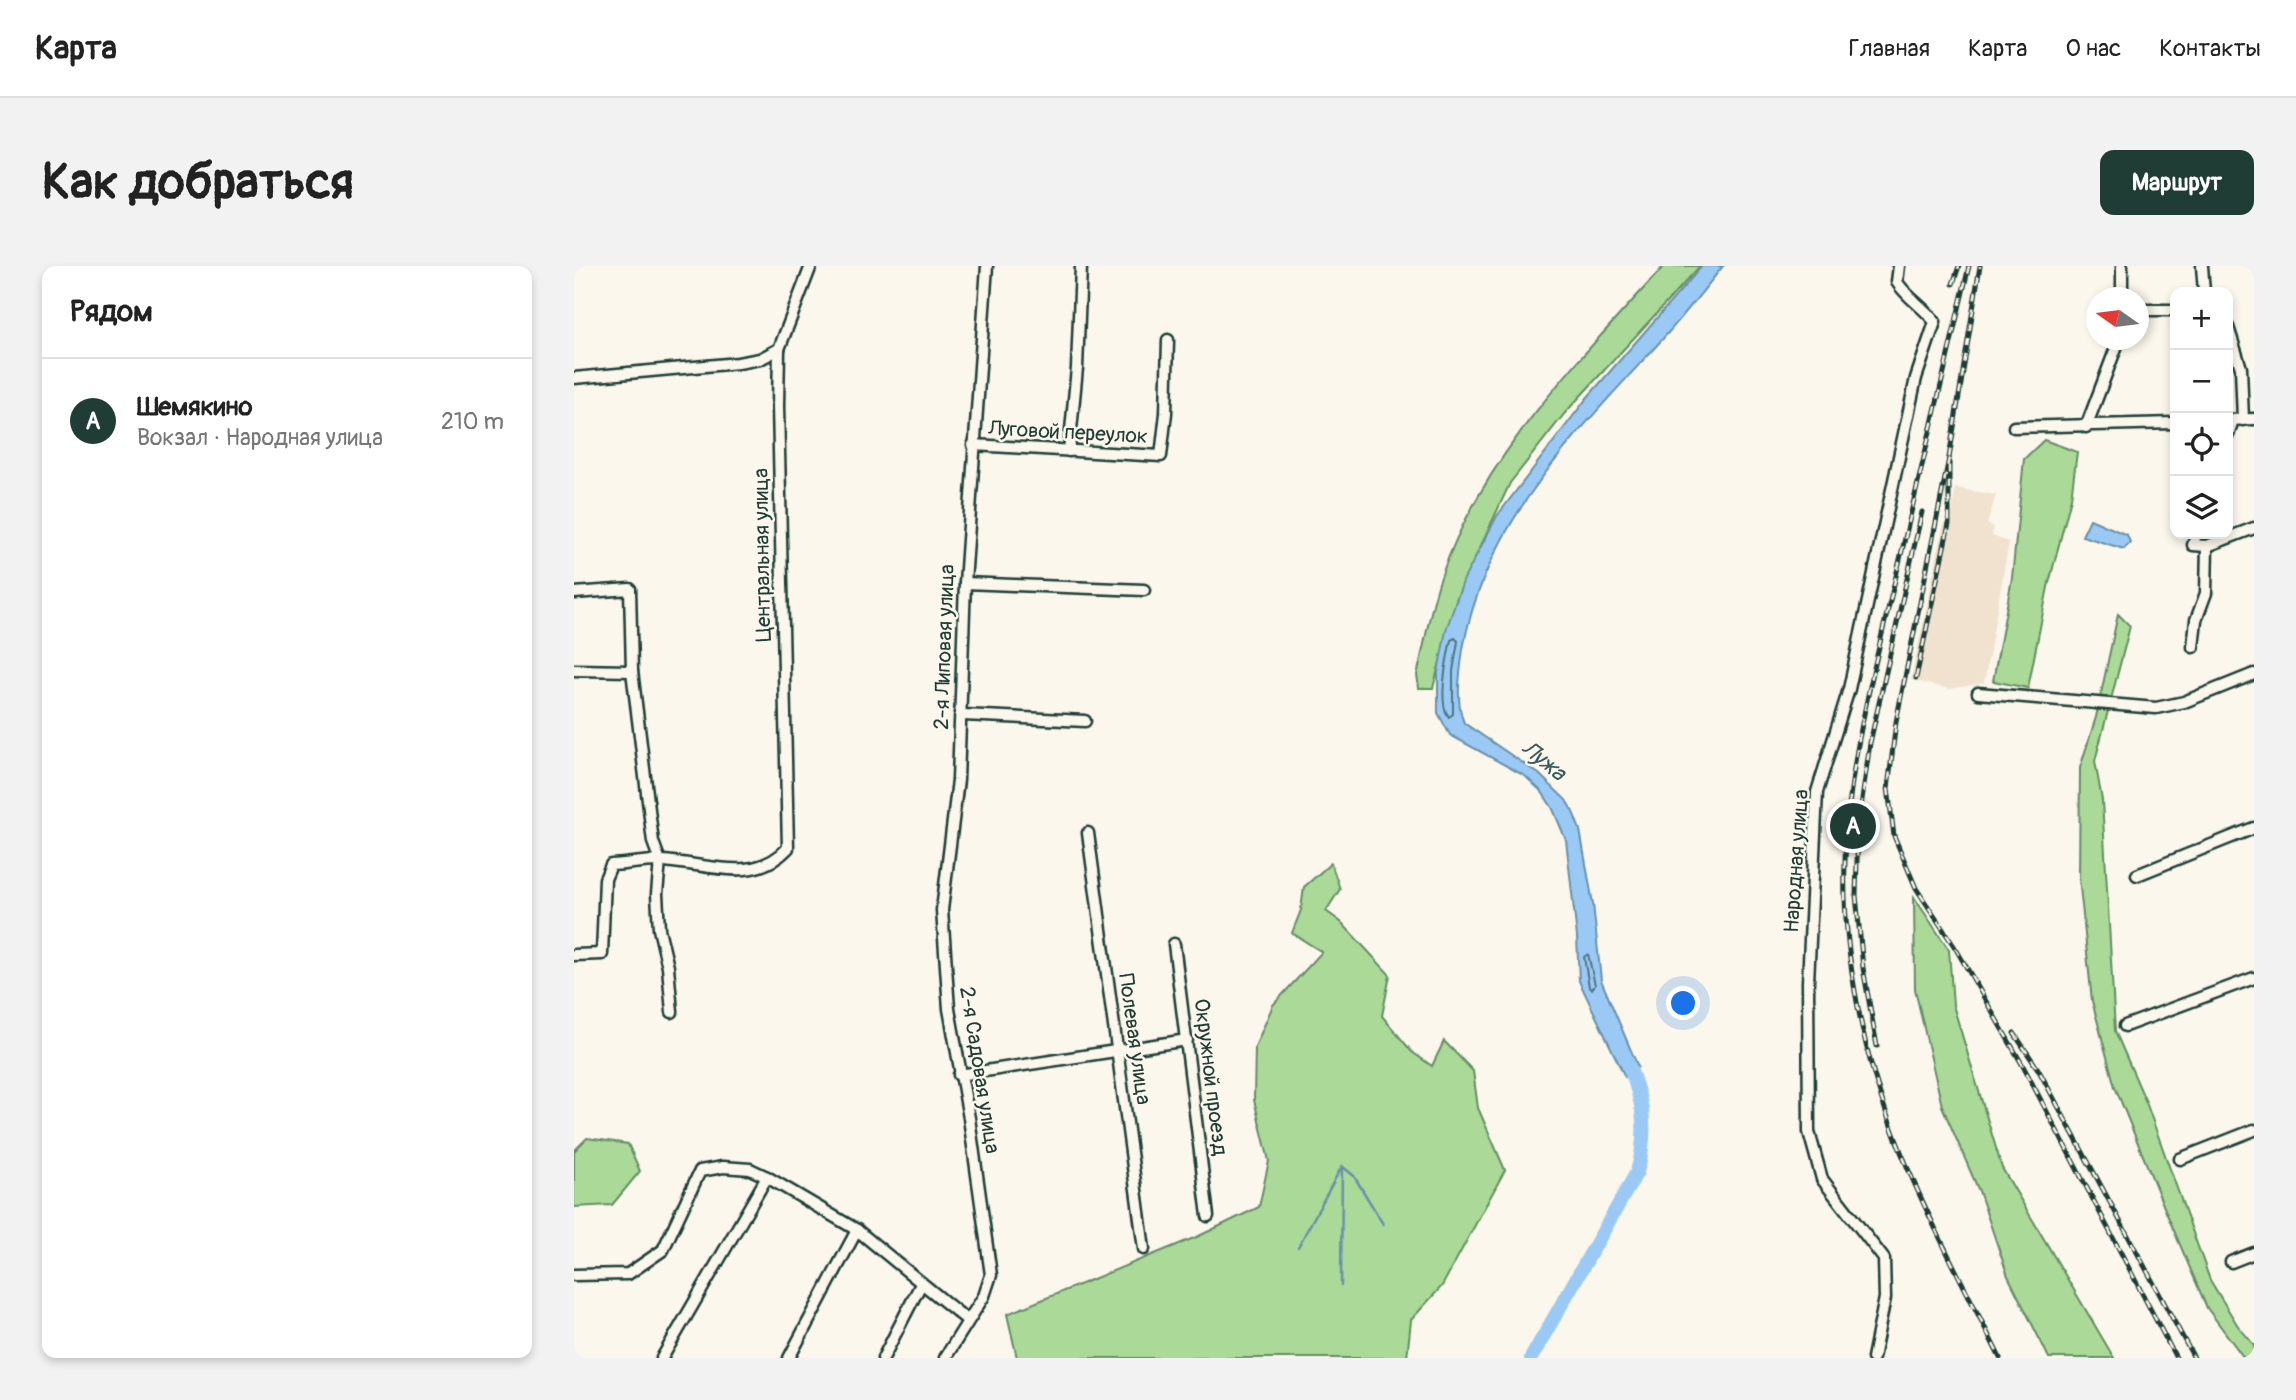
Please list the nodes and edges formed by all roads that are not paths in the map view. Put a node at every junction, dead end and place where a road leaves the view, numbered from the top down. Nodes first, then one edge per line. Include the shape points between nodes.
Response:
1 (811, 266) edge
2 (987, 266) edge
3 (1081, 266) edge
4 (1899, 266) edge
5 (2122, 266) edge
6 (2202, 266) edge
7 (2122, 287) edge
8 (2204, 287) edge
9 (2149, 310) edge
10 (2170, 310) edge
11 (1168, 340) dead end
12 (2233, 343) edge
13 (779, 349) junction
14 (2115, 350) edge
15 (574, 378) edge
16 (2239, 420) edge
17 (2170, 423) edge
18 (2014, 427) dead end
19 (2086, 428) junction
20 (973, 446) junction
21 (1069, 451) junction
22 (2254, 528) edge
23 (2195, 539) edge
24 (2207, 546) junction
25 (965, 583) junction
26 (1144, 590) dead end
27 (574, 593) edge
28 (2193, 647) dead end
29 (574, 670) edge
30 (632, 671) junction
31 (2254, 674) edge
32 (1978, 693) dead end
33 (962, 715) junction
34 (1085, 721) dead end
35 (2254, 828) edge
36 (1088, 833) dead end
37 (949, 849) joint
38 (660, 861) junction
39 (2137, 875) dead end
40 (1174, 944) dead end
41 (574, 955) edge
42 (2254, 978) edge
43 (672, 1012) dead end
44 (2125, 1026) dead end
45 (1187, 1040) junction
46 (1118, 1049) junction
47 (959, 1075) junction
48 (2254, 1130) edge
49 (2180, 1158) dead end
50 (767, 1177) junction
51 (1208, 1216) dead end
52 (857, 1230) junction
53 (1144, 1249) dead end
54 (2254, 1253) edge
55 (2231, 1262) dead end
56 (574, 1275) edge
57 (921, 1284) junction
58 (967, 1320) junction
59 (662, 1358) edge
60 (789, 1358) edge
61 (883, 1358) edge
62 (946, 1358) edge
63 (1873, 1358) edge

1 - 13 street, Центральная улица
2 - 20 street, 2-я Липовая улица
3 - 21 street
4 - 63 street, Народная улица via 1897,282 1909,300 1923,307 1935,322 1916,379 1849,689 1817,806 1808,982 1809,1132 1822,1179 1884,1259 1885,1298
5 - 7 street
6 - 8 street
9 - 10 street
11 - 21 street, Луговой переулок via 1161,456
12 - 16 street via 2241,368
13 - 15 street via 760,359
13 - 38 street, Центральная улица via 788,848 766,865 727,871
14 - 19 street
17 - 19 street
18 - 19 street
20 - 21 street, Луговой переулок
20 - 25 street, 2-я Липовая улица
22 - 24 street
23 - 24 street via 2193,545
24 - 28 street via 2206,593
25 - 26 street
25 - 33 street, 2-я Липовая улица
27 - 30 street via 629,589
29 - 30 street
30 - 38 street via 653,842
31 - 32 street via 2184,702 2156,708
33 - 34 street
33 - 37 street, 2-я Липовая улица
35 - 39 street
36 - 46 street, Полевая улица
37 - 47 street, 2-я Садовая улица via 943,941
38 - 41 street via 611,865 605,879 602,954
38 - 43 street via 659,929
40 - 45 street, Окружной проезд
42 - 44 street
45 - 46 street
45 - 51 street, Окружной проезд
46 - 47 street
46 - 53 street, Полевая улица
47 - 58 street, 2-я Садовая улица via 991,1260 984,1296
48 - 49 street
50 - 52 street
50 - 56 street via 750,1169 700,1171 663,1250 628,1274
50 - 59 street
52 - 57 street
52 - 60 street
54 - 55 street
57 - 58 street
57 - 61 street
58 - 62 street

